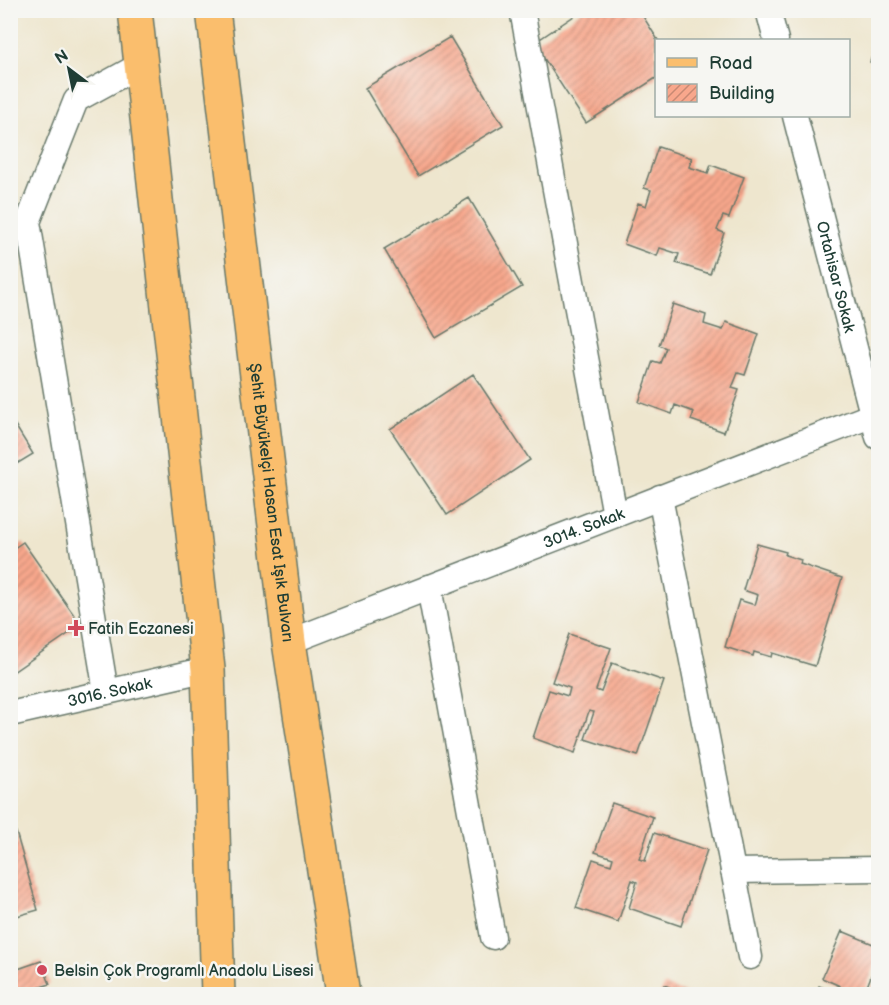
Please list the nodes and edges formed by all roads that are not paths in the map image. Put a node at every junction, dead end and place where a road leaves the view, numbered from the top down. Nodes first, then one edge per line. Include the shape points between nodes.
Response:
1 (135, 10) edge
2 (213, 10) edge
3 (522, 10) edge
4 (768, 10) edge
5 (776, 39) edge
6 (140, 65) junction
7 (795, 117) edge
8 (876, 422) edge
9 (660, 497) junction
10 (615, 515) junction
11 (429, 587) junction
12 (289, 642) junction
13 (208, 669) junction
14 (106, 692) junction
15 (10, 714) edge
16 (879, 869) edge
17 (734, 871) junction
18 (493, 937) dead end
19 (750, 957) dead end
20 (218, 994) edge
21 (343, 994) edge

1 - 6 main road
2 - 12 main road, Şehit Büyükelçi Hasan Esat Işık Bulvarı
3 - 10 street
4 - 5 street
6 - 13 main road
6 - 14 street via 76,100 28,222
7 - 8 street, Ortahisar Sokak
8 - 9 street, 3014. Sokak
9 - 10 street, 3014. Sokak
9 - 17 street
10 - 11 street, 3014. Sokak
11 - 12 street, 3014. Sokak
11 - 18 street
12 - 21 main road, Şehit Büyükelçi Hasan Esat Işık Bulvarı
13 - 14 street, 3016. Sokak
13 - 20 main road
14 - 15 street, 3016. Sokak
16 - 17 street
17 - 19 street

